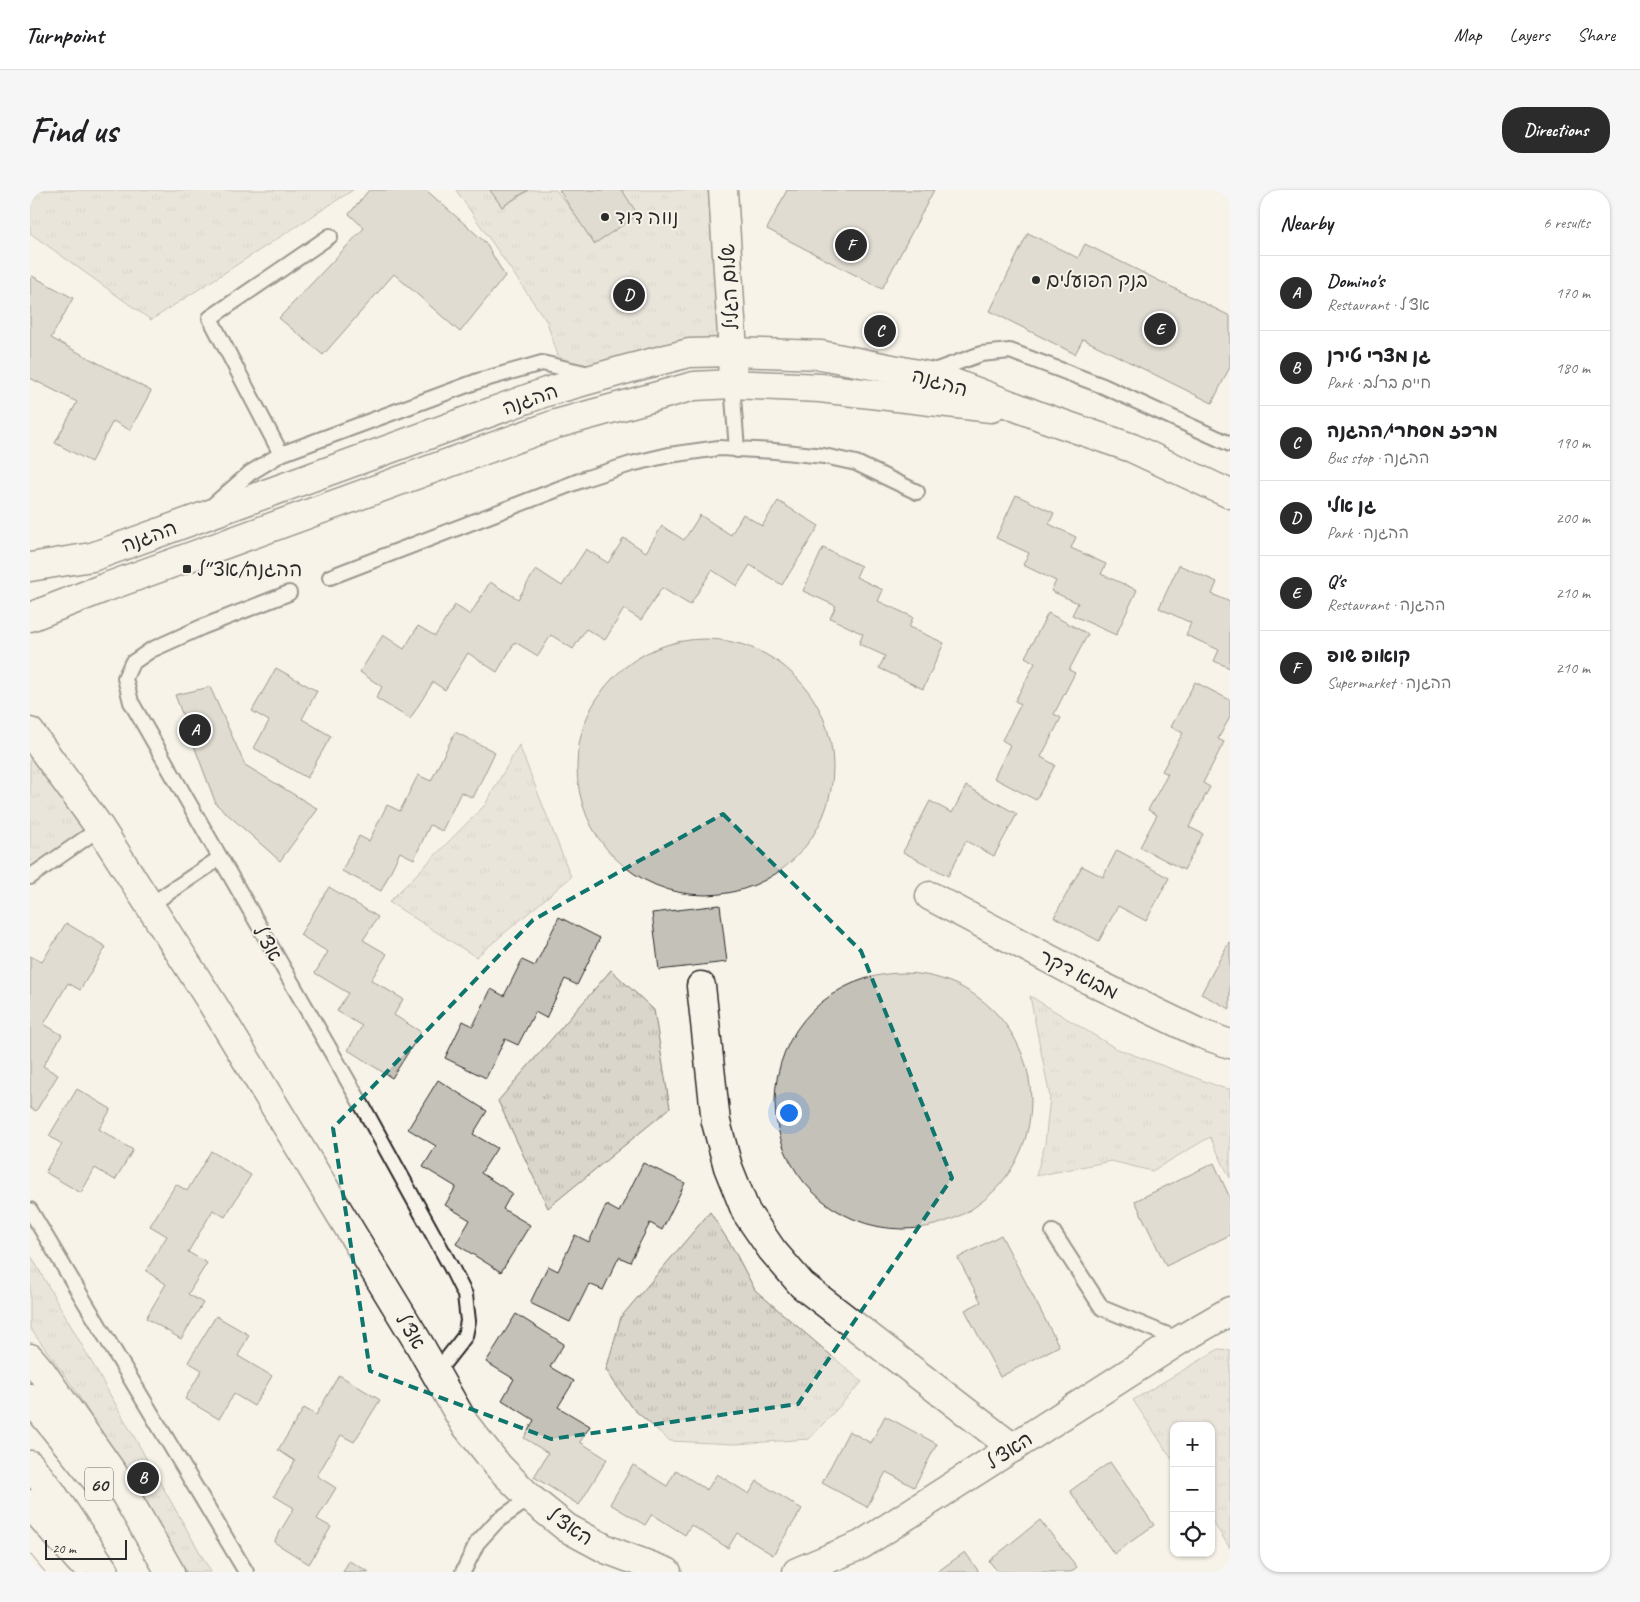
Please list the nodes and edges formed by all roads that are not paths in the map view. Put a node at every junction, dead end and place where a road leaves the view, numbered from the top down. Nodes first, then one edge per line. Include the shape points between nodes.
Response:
1 (723, 191) edge
2 (330, 236) dead end
3 (733, 352) junction
4 (923, 375) junction
5 (602, 377) junction
6 (732, 384) junction
7 (1042, 418) junction
8 (1230, 444) edge
9 (737, 450) junction
10 (281, 454) junction
11 (917, 492) dead end
12 (1230, 494) edge
13 (196, 519) junction
14 (30, 567) edge
15 (330, 577) dead end
16 (289, 593) dead end
17 (30, 617) edge
18 (30, 732) edge
19 (100, 828) junction
20 (220, 858) junction
21 (30, 877) edge
22 (930, 896) dead end
23 (150, 904) junction
24 (701, 986) dead end
25 (1230, 1044) edge
26 (30, 1210) edge
27 (1053, 1232) dead end
28 (1226, 1316) edge
29 (1180, 1340) junction
30 (30, 1358) edge
31 (436, 1374) junction
32 (30, 1398) edge
33 (1012, 1448) junction
34 (30, 1465) edge
35 (530, 1498) junction
36 (30, 1504) edge
37 (88, 1572) edge
38 (105, 1572) edge
39 (164, 1572) edge
40 (170, 1572) edge
41 (246, 1572) edge
42 (463, 1572) edge
43 (667, 1572) edge
44 (797, 1572) edge

1 - 3 main road, שלום הגליל
2 - 10 lane via 210,318
3 - 4 main road, ההגנה via 821,355
3 - 5 main road, ההגנה via 689,353
3 - 6 main road, שלום הגליל
4 - 7 main road, ההגנה via 943,379
4 - 8 lane via 980,354 1010,351 1103,386
5 - 10 lane via 542,364 478,380
5 - 13 main road, ההגנה via 546,392
6 - 7 main road, ההגנה via 820,388 991,408
6 - 9 lane
6 - 17 main road, ההגנה via 694,386 556,424
7 - 12 main road, ההגנה via 1132,448
9 - 11 lane via 824,456 856,463
9 - 15 lane via 719,448 631,464
10 - 13 lane via 250,473
13 - 14 main road, ההגנה via 92,557
16 - 20 lane, אצ"ל via 202,626 151,650 132,663 125,678 131,702
18 - 19 main road, אצ"ל
19 - 21 lane
19 - 23 main road, אצ"ל
20 - 23 lane
20 - 31 lane, אצ"ל via 368,1116 465,1296 468,1321 465,1336
22 - 25 main road, מבוא דקר via 1089,980 1199,1033
23 - 31 main road, אצ"ל via 243,1052
24 - 33 main road via 716,1122 728,1168 746,1212 802,1285
26 - 41 lane
27 - 29 lane via 1102,1308
28 - 29 main road, האצ"ל
29 - 33 main road, האצ"ל
30 - 40 main road via 114,1476
31 - 35 main road, אצ"ל via 464,1423 499,1467
32 - 39 main road, 60
33 - 44 main road, האצ"ל via 861,1545
34 - 38 main road, 60
35 - 42 lane via 497,1521 478,1543
35 - 43 main road, האצ"ל via 567,1528 608,1550
36 - 37 main road

